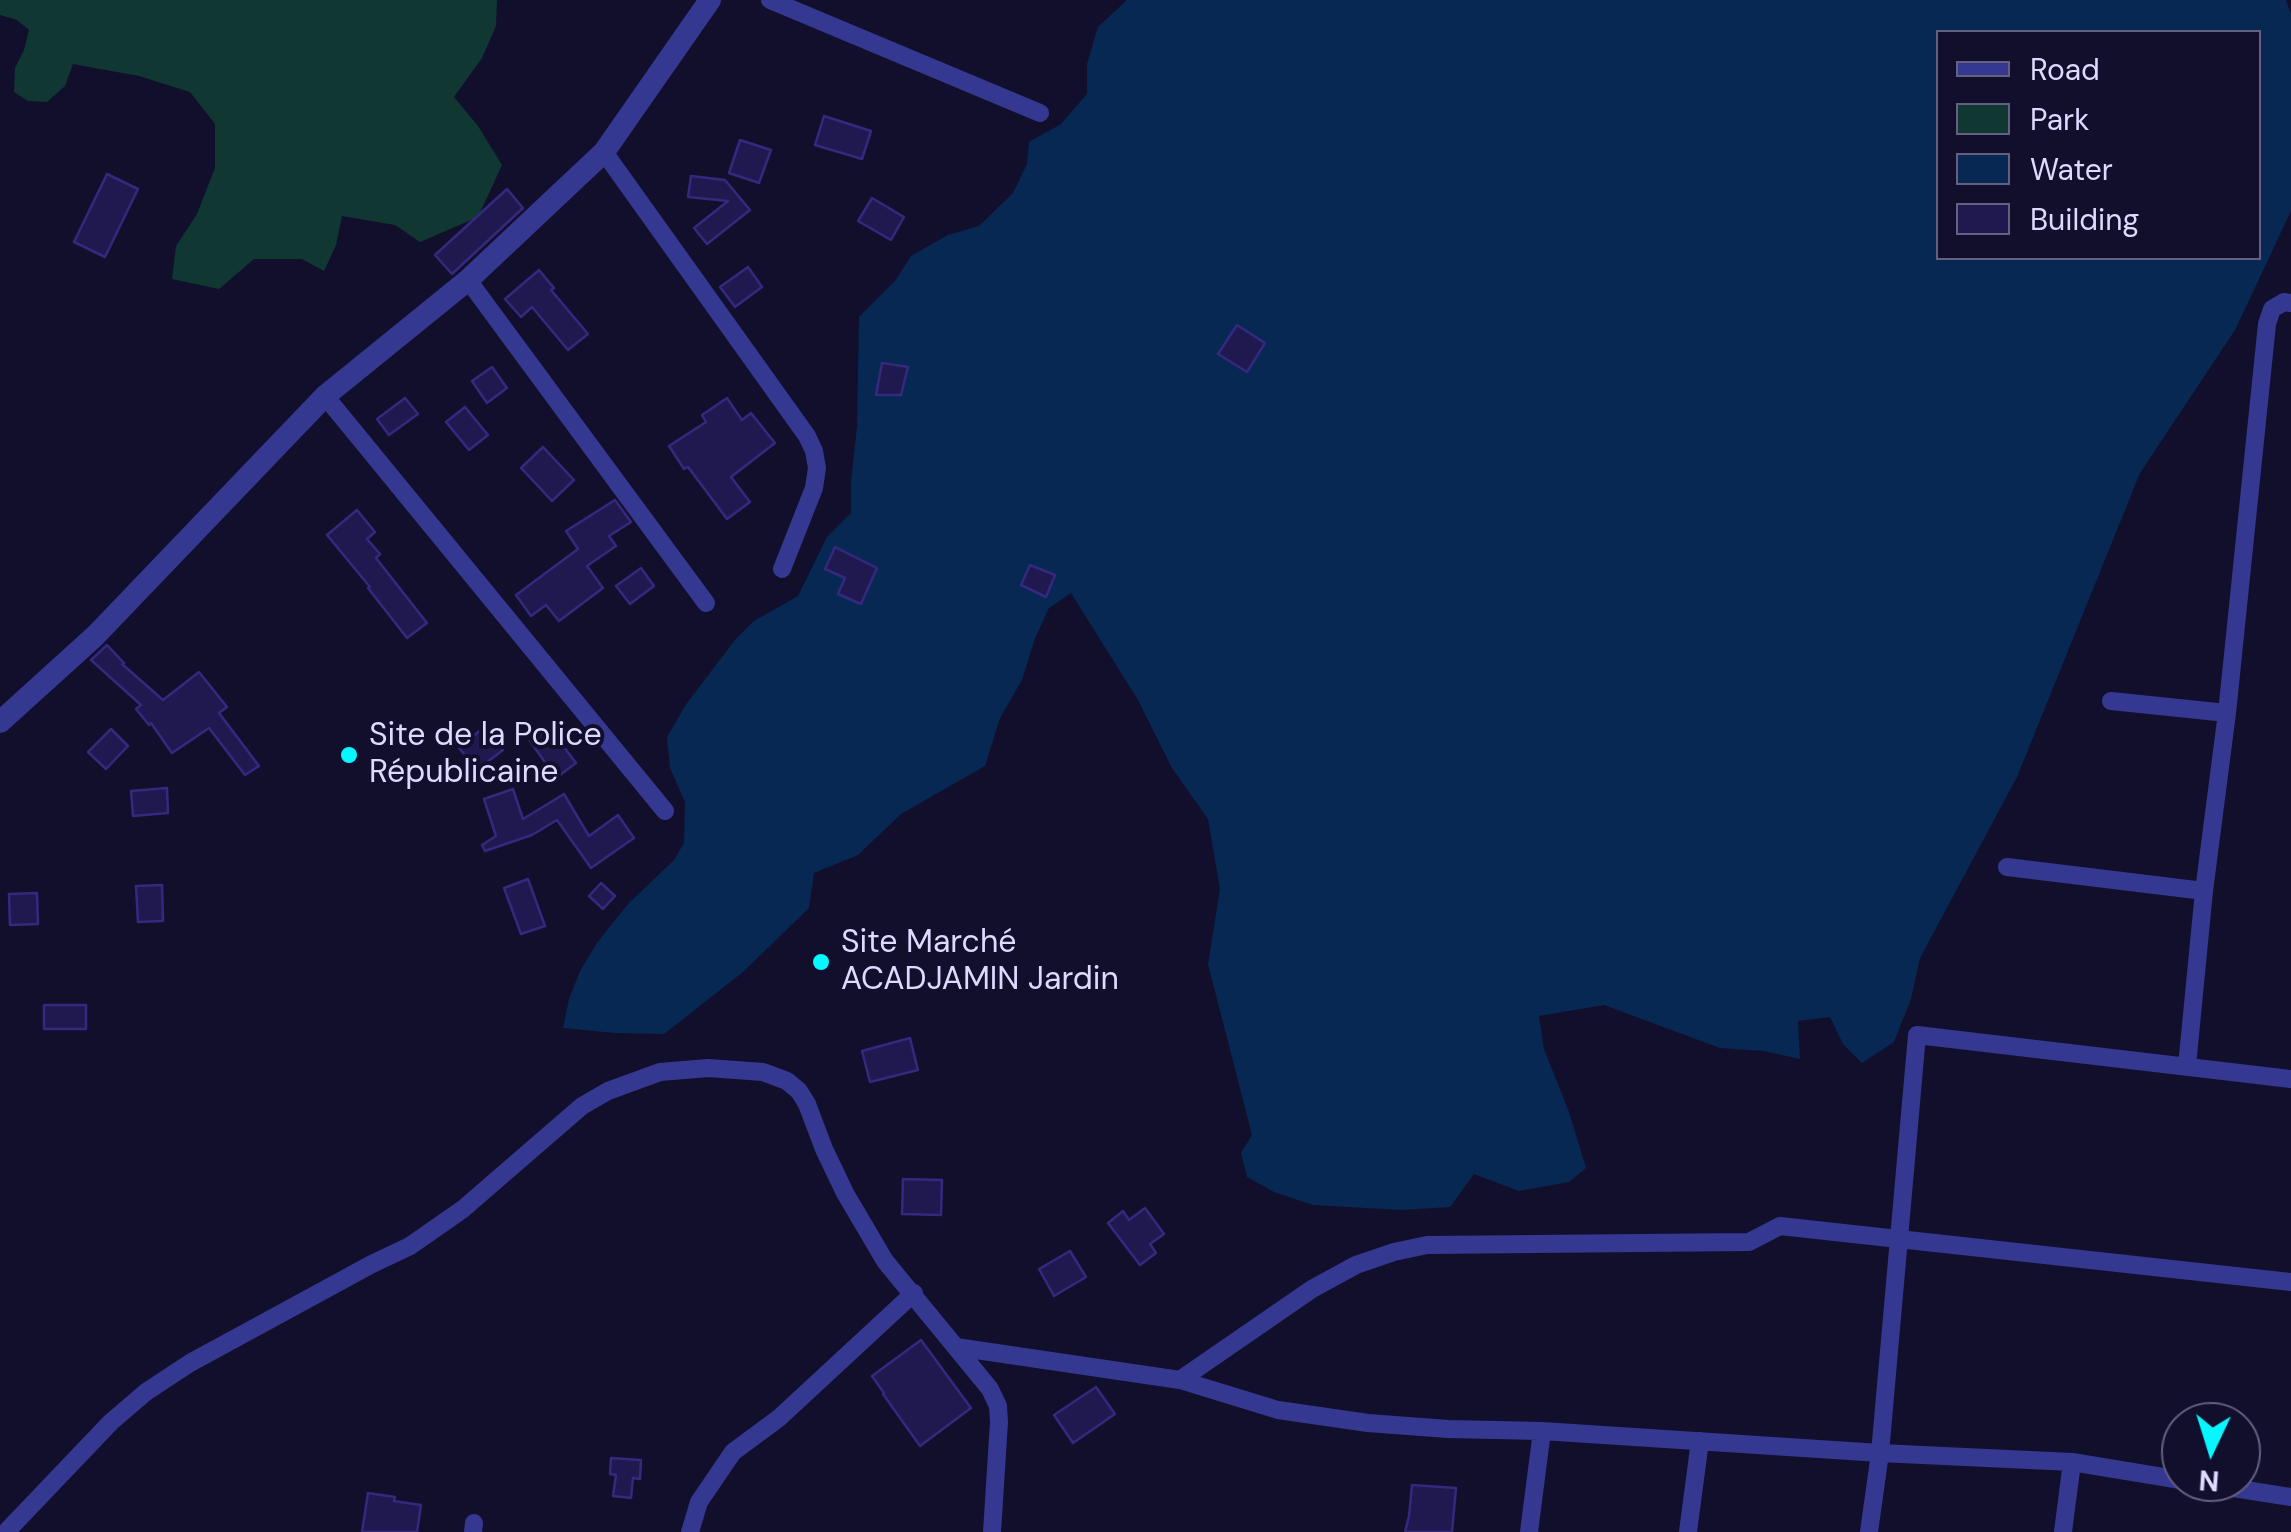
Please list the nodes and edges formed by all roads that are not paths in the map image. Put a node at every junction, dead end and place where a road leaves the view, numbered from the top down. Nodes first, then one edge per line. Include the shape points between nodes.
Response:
1 (710, 0) edge
2 (770, 0) edge
3 (1040, 112) dead end
4 (604, 152) junction
5 (468, 280) junction
6 (2291, 303) edge
7 (325, 396) junction
8 (782, 569) dead end
9 (706, 603) dead end
10 (2111, 701) dead end
11 (2227, 713) junction
12 (0, 722) edge
13 (665, 811) dead end
14 (2007, 868) dead end
15 (2204, 891) junction
16 (2186, 1066) junction
17 (2291, 1078) edge
18 (1899, 1239) junction
19 (2291, 1282) edge
20 (914, 1293) junction
21 (956, 1347) junction
22 (1180, 1380) junction
23 (1542, 1431) junction
24 (1700, 1441) junction
25 (1880, 1453) junction
26 (2072, 1462) junction
27 (2161, 1477) edge
28 (2261, 1492) edge
29 (2291, 1497) edge
30 (6, 1532) edge
31 (690, 1532) edge
32 (992, 1532) edge
33 (1529, 1532) edge
34 (1688, 1532) edge
35 (1869, 1532) edge
36 (2063, 1532) edge

1 - 4 street
2 - 3 street
4 - 5 street
4 - 8 street via 814,450 814,488
5 - 7 street
5 - 9 street
6 - 11 street via 2272,309 2267,324
7 - 12 street via 95,636
7 - 13 street
10 - 11 street
11 - 15 street
14 - 15 street
15 - 16 street
16 - 17 street
16 - 18 street via 1917,1035
18 - 19 street
18 - 22 street via 1780,1226 1749,1242 1428,1245 1326,1281
18 - 25 street
20 - 21 street
20 - 30 street via 885,1261 845,1193 799,1091 762,1072 660,1072 582,1106 410,1246 146,1392
20 - 31 street via 733,1452 700,1502
21 - 22 street
21 - 32 street via 998,1406
22 - 23 street via 1278,1410 1416,1427
23 - 24 street
23 - 33 street
24 - 25 street
24 - 34 street
25 - 26 street
25 - 35 street
26 - 27 street
26 - 36 street
28 - 29 street

